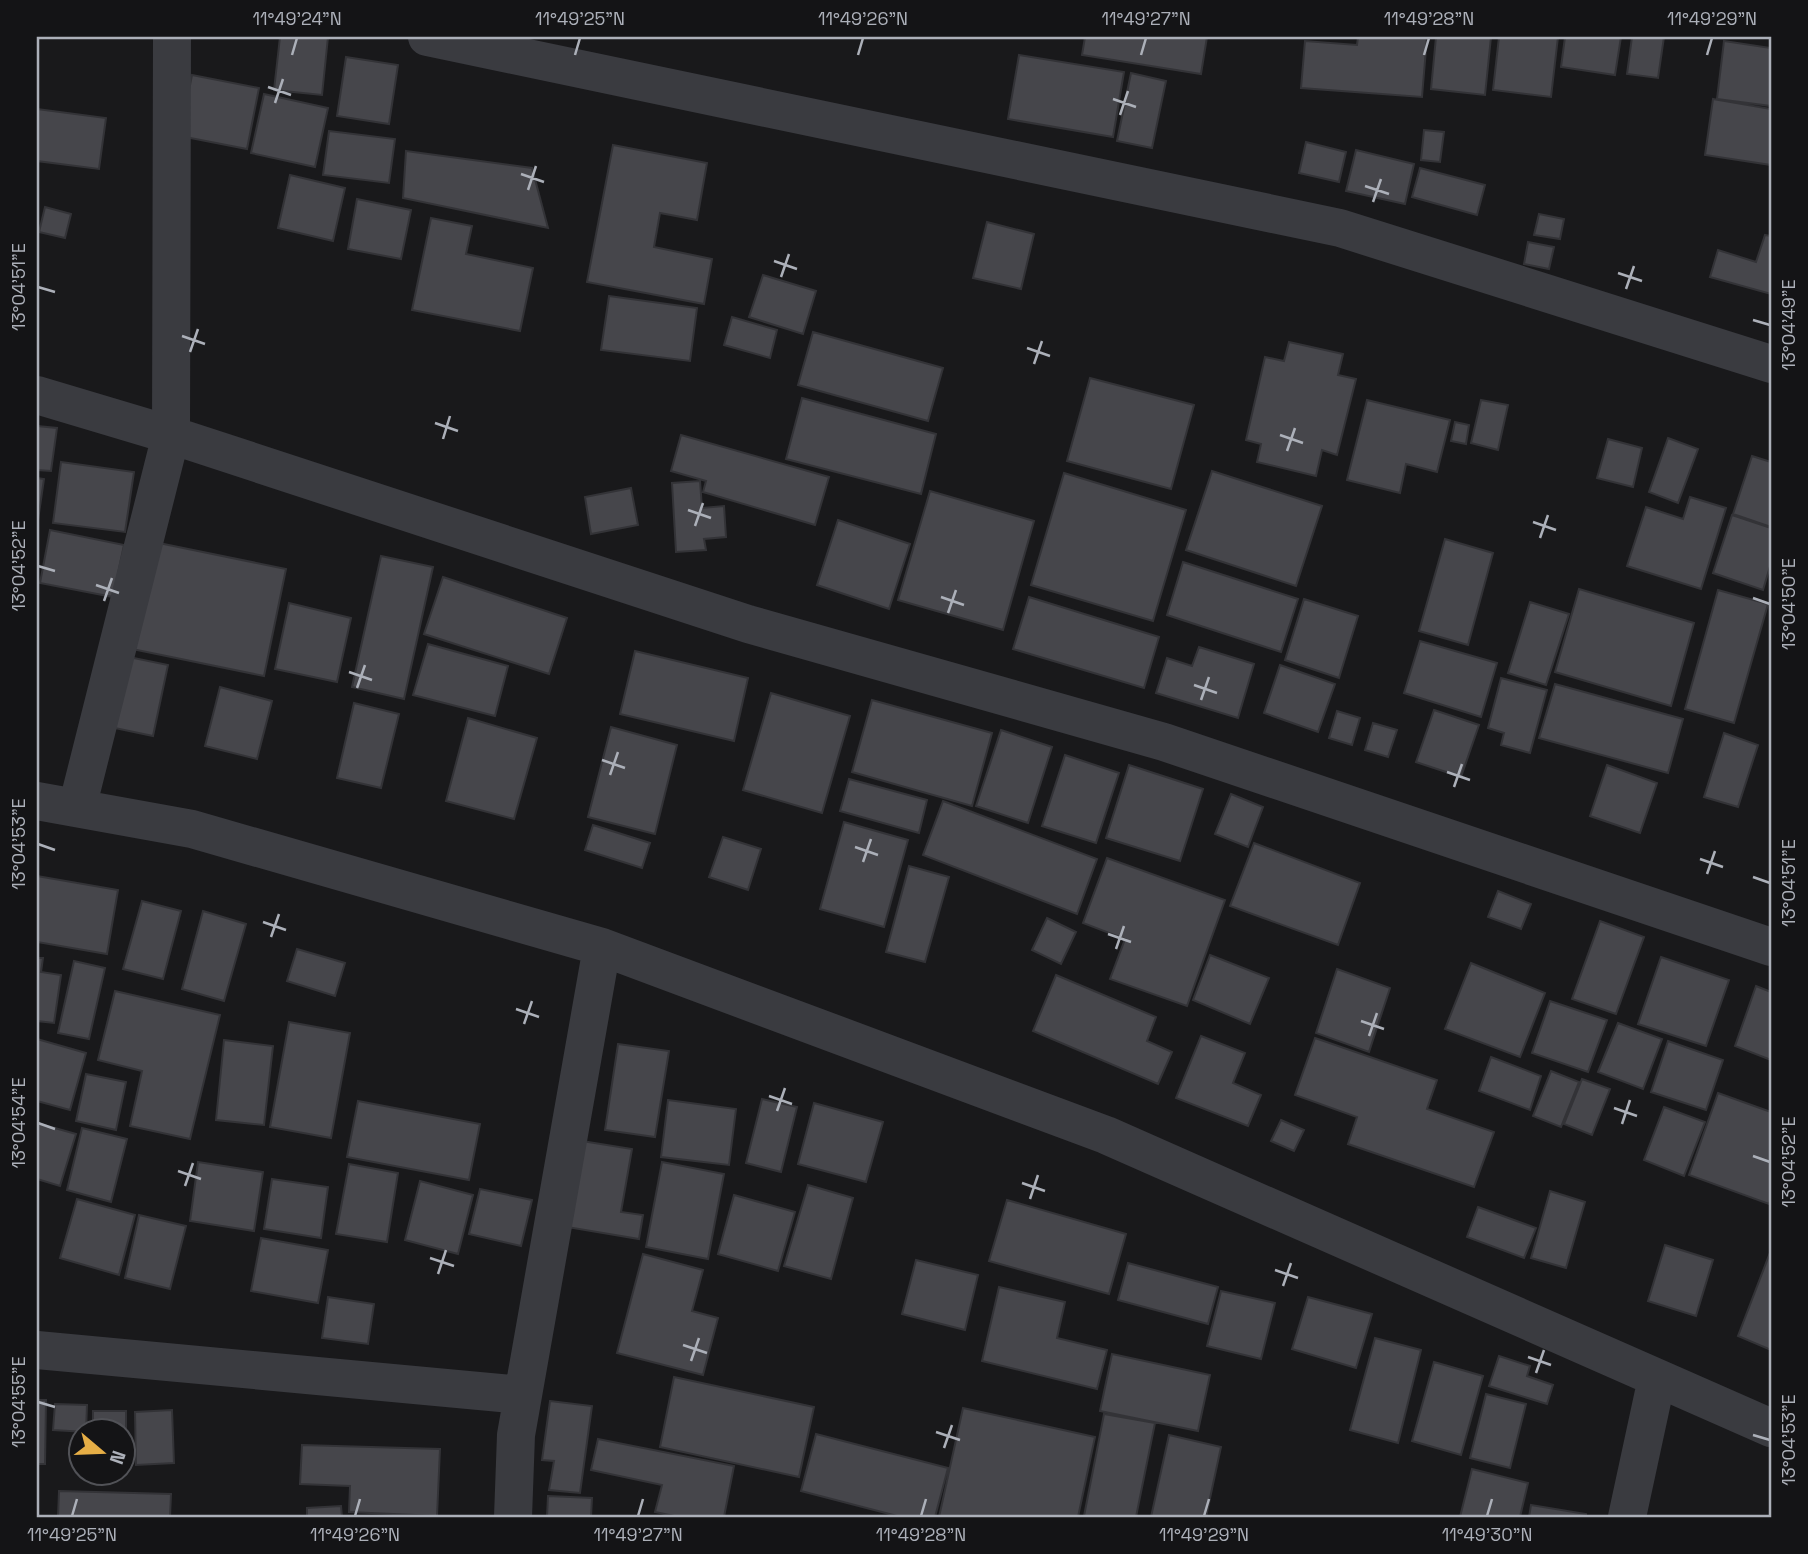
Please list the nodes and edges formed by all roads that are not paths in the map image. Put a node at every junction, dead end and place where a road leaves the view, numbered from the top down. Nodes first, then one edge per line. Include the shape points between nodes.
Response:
1 (172, 37) edge
2 (427, 37) edge
3 (1771, 364) edge
4 (37, 395) edge
5 (171, 435) junction
6 (37, 802) edge
7 (77, 808) junction
8 (603, 947) junction
9 (1771, 947) edge
10 (37, 1350) edge
11 (1657, 1378) junction
12 (523, 1395) junction
13 (1771, 1428) edge
14 (513, 1517) edge
15 (1627, 1517) edge

1 - 5 street
2 - 3 street via 1340,228
4 - 5 street
5 - 7 street
5 - 9 street via 748,624 1164,742
6 - 7 street
7 - 8 street via 192,829
8 - 11 street via 1106,1135
8 - 12 street
10 - 12 street
11 - 13 street
11 - 15 street
12 - 14 street via 516,1435

